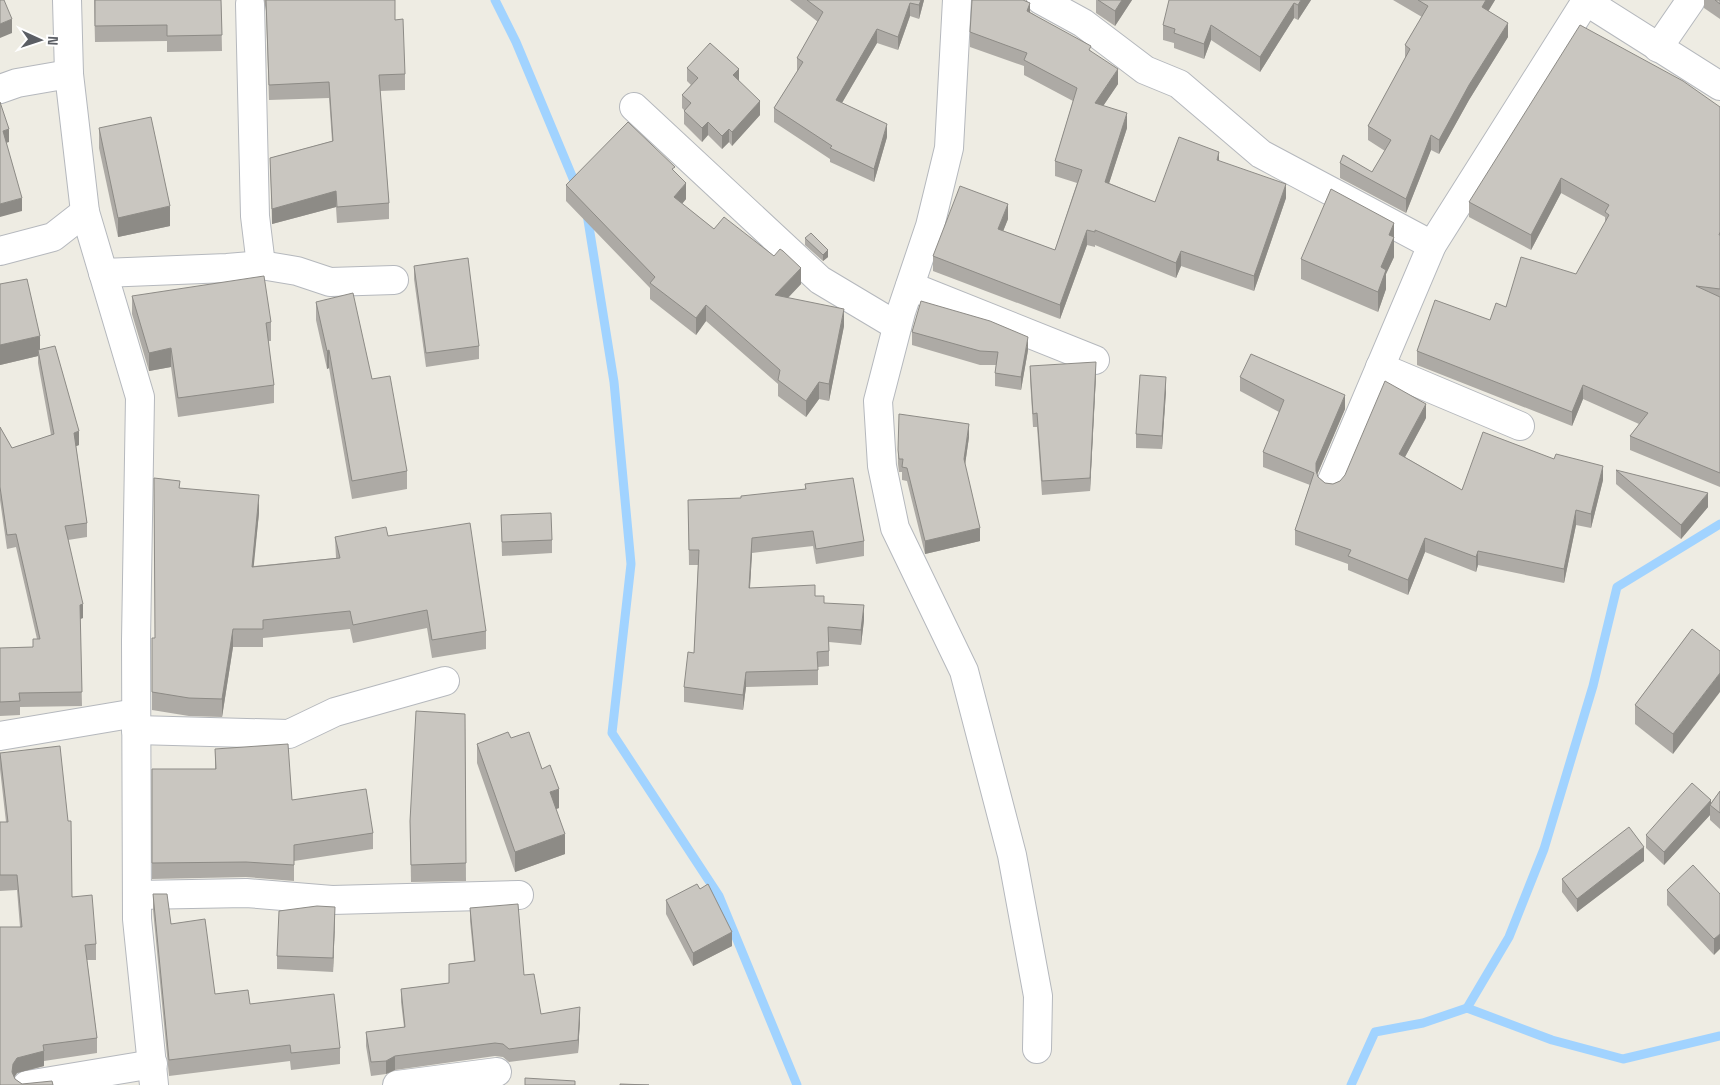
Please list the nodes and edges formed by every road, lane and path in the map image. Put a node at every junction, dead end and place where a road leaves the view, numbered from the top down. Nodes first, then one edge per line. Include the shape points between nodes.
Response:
1 (68, 0) edge
2 (957, 0) edge
3 (1042, 0) edge
4 (1691, 0) edge
5 (1585, 1) edge
6 (250, 4) dead end
7 (1658, 48) junction
8 (69, 74) junction
9 (1720, 86) edge
10 (0, 89) edge
11 (634, 107) dead end
12 (85, 212) junction
13 (1432, 245) junction
14 (0, 251) edge
15 (261, 265) junction
16 (103, 273) junction
17 (394, 280) dead end
18 (910, 286) junction
19 (897, 326) junction
20 (1095, 360) edge
21 (1380, 367) junction
22 (1520, 426) dead end
23 (1331, 483) edge
24 (445, 681) dead end
25 (136, 721) junction
26 (0, 736) edge
27 (137, 895) junction
28 (519, 895) dead end
29 (1037, 1049) dead end
30 (497, 1072) dead end
31 (154, 1075) edge
32 (27, 1085) edge
33 (397, 1085) edge

1 - 8 street
2 - 18 street via 949,148 930,226
3 - 13 street via 1083,23 1145,70 1179,84 1262,154
4 - 7 street
5 - 7 street
5 - 13 street
6 - 15 street via 255,216
7 - 9 street
8 - 10 street
8 - 12 street
11 - 19 street via 820,280
12 - 14 street via 53,237
12 - 16 street
13 - 21 street
15 - 16 street
15 - 17 street via 297,271 330,282
16 - 25 street via 140,397
18 - 19 street
18 - 20 street
19 - 29 street via 878,401 882,466 895,528 964,671 1012,855 1038,996
21 - 22 street
21 - 23 street
24 - 25 street via 335,712 289,734
25 - 26 street
25 - 27 street
27 - 28 street via 246,893 332,900
27 - 31 street
30 - 33 street
31 - 32 street

